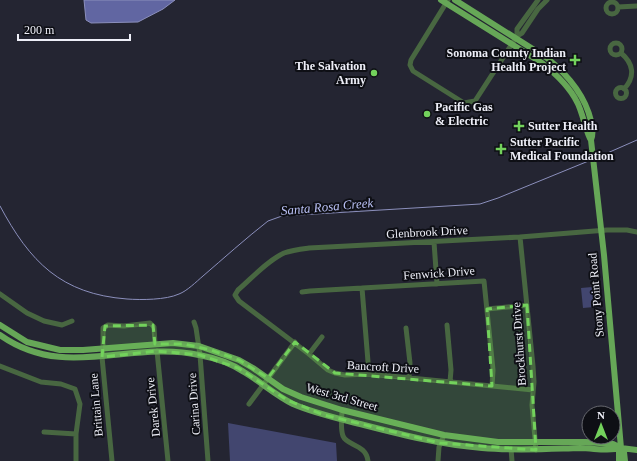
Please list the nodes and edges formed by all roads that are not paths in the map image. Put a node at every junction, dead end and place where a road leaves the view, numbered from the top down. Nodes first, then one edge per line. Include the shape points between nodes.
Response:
1 (454, 0) edge
2 (538, 0) edge
3 (547, 0) edge
4 (633, 0) edge
5 (445, 1) edge
6 (618, 7) dead end
7 (635, 7) edge
8 (516, 37) junction
9 (512, 44) junction
10 (621, 53) dead end
11 (634, 66) edge
12 (624, 89) dead end
13 (591, 140) junction
14 (601, 230) junction
15 (637, 232) edge
16 (520, 237) junction
17 (434, 242) junction
18 (437, 284) junction
19 (362, 288) junction
20 (302, 292) dead end
21 (0, 294) edge
22 (235, 295) joint
23 (527, 305) junction
24 (486, 309) junction
25 (72, 321) dead end
26 (194, 322) dead end
27 (447, 325) dead end
28 (0, 326) edge
29 (406, 328) dead end
30 (0, 335) edge
31 (322, 337) dead end
32 (295, 342) junction
33 (155, 344) junction
34 (199, 346) junction
35 (103, 348) junction
36 (157, 351) junction
37 (310, 354) junction
38 (200, 355) junction
39 (102, 357) junction
40 (0, 366) edge
41 (369, 374) junction
42 (268, 378) junction
43 (409, 378) junction
44 (450, 382) junction
45 (263, 385) junction
46 (492, 386) junction
47 (533, 390) junction
48 (249, 404) dead end
49 (342, 410) junction
50 (342, 419) junction
51 (44, 432) dead end
52 (76, 434) junction
53 (444, 435) junction
54 (440, 443) junction
55 (536, 443) junction
56 (621, 448) junction
57 (511, 449) junction
58 (536, 450) junction
59 (637, 450) edge
60 (76, 461) edge
61 (112, 461) edge
62 (168, 461) edge
63 (208, 461) edge
64 (368, 461) edge
65 (438, 461) edge
66 (512, 461) edge
67 (620, 461) edge
68 (625, 461) edge

1 - 8 main road, Stony Point Road
2 - 8 street via 517,29
3 - 8 street via 522,33
4 - 7 street
5 - 9 main road, Stony Point Road
5 - 9 street via 411,60 413,72 469,103 475,101
6 - 7 street
8 - 9 street
8 - 13 main road, Stony Point Road via 547,58 574,84 589,112 593,136
9 - 13 main road, Stony Point Road via 542,63 562,80 578,102
10 - 11 street
11 - 12 street
13 - 14 main road, Stony Point Road
14 - 15 street, Glenbrook Drive
14 - 16 street, Glenbrook Drive
14 - 56 main road, Stony Point Road
16 - 17 street, Glenbrook Drive
16 - 23 street, Brockhurst Drive
17 - 18 street
17 - 22 street, Glenbrook Drive via 294,250 270,262
18 - 19 street, Fenwick Drive
18 - 24 street, Fenwick Drive via 484,281
19 - 20 street, Fenwick Drive
19 - 41 street
21 - 25 street via 27,313 44,321 62,325
22 - 32 street, Bancroft Drive via 239,301
23 - 24 street
23 - 47 street, Brockhurst Drive
24 - 46 street, Fenwick Drive
26 - 34 street, Carina Drive
27 - 44 street
28 - 35 main road, West 3rd Street via 27,342 45,347 60,350
29 - 43 street
30 - 39 main road, West 3rd Street via 20,347 50,356
31 - 37 street
32 - 37 street, Bancroft Drive
32 - 42 street
33 - 34 main road, West 3rd Street
33 - 35 main road, West 3rd Street
33 - 35 street, Brittain Lane via 154,327 150,323 108,325 103,328
34 - 38 street, Carina Drive
34 - 42 main road, West 3rd Street via 239,360
35 - 39 street, Brittain Lane
36 - 38 main road, West 3rd Street
36 - 39 main road, West 3rd Street
36 - 62 street, Darek Drive
37 - 41 street, Bancroft Drive via 335,373
38 - 45 main road, West 3rd Street via 238,368
38 - 63 street, Carina Drive
39 - 61 street, Brittain Lane
40 - 52 street via 41,382 75,389 80,404
41 - 43 street, Bancroft Drive
42 - 45 street
42 - 49 main road, West 3rd Street via 300,397
43 - 44 street, Bancroft Drive
44 - 46 street, Bancroft Drive
45 - 48 street
45 - 50 main road, West 3rd Street via 293,404
46 - 47 street, Bancroft Drive
47 - 55 street, Brockhurst Drive via 532,412
49 - 50 street
49 - 53 main road, West 3rd Street
50 - 54 main road, West 3rd Street
50 - 64 street via 343,436 362,449 368,456
51 - 52 street
52 - 60 street
53 - 54 street
53 - 55 main road, West 3rd Street via 498,442
54 - 57 main road, West 3rd Street
54 - 65 street
55 - 56 main road, West 3rd Street via 586,442 613,444
55 - 58 street, Brockhurst Drive
56 - 58 main road, West 3rd Street
56 - 59 main road, West 3rd Street
56 - 67 main road, Stony Point Road
56 - 68 main road, Stony Point Road
57 - 58 main road, West 3rd Street
57 - 66 street

